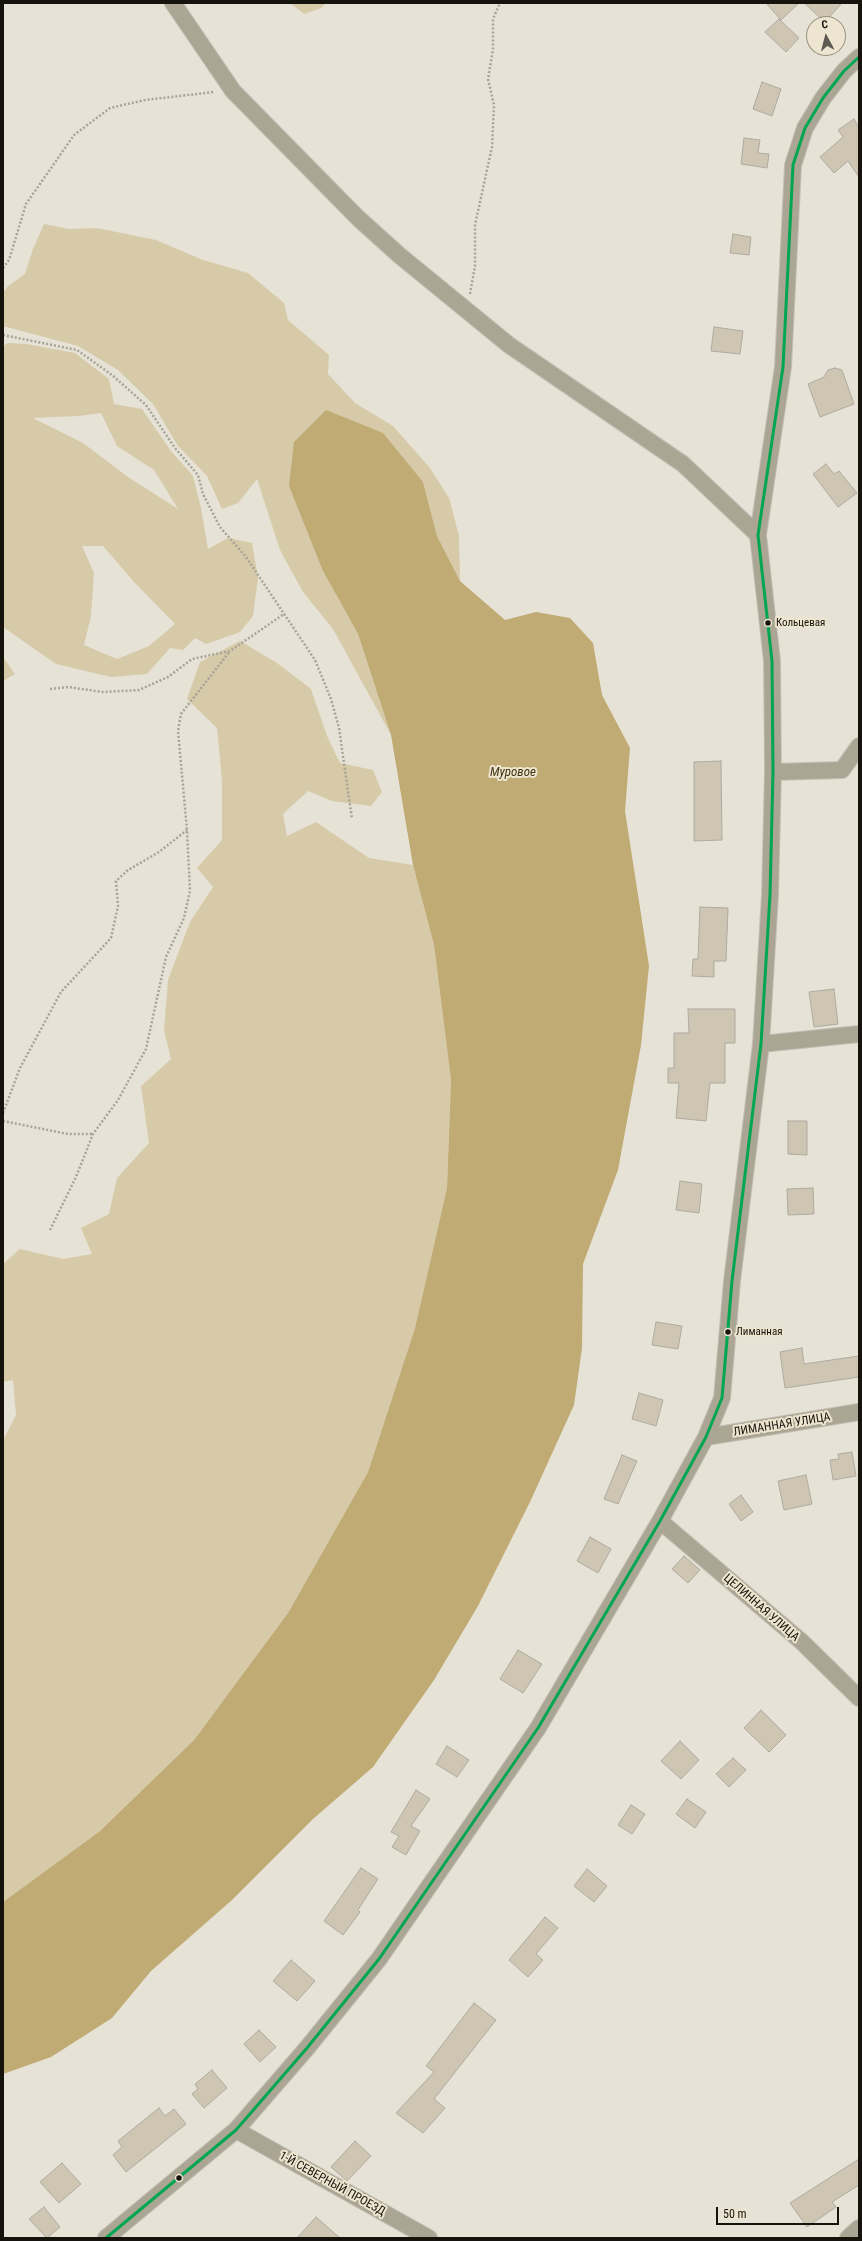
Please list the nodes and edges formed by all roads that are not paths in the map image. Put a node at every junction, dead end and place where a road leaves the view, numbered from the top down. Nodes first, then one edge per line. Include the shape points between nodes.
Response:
1 (173, 3) edge
2 (859, 57) edge
3 (758, 535) junction
4 (859, 746) edge
5 (773, 772) junction
6 (859, 1034) edge
7 (761, 1044) junction
8 (859, 1412) edge
9 (706, 1437) junction
10 (660, 1521) junction
11 (859, 1698) edge
12 (236, 2130) junction
13 (859, 2228) edge
14 (106, 2238) edge
15 (429, 2238) edge
16 (848, 2238) edge

1 - 3 street via 233,91 357,217 399,255 509,345 683,464
2 - 3 street via 844,71 823,98 805,128 793,165 783,367
3 - 5 street via 772,661
4 - 5 street via 842,770
5 - 7 street via 770,895
6 - 7 street
7 - 9 street via 732,1281 722,1398
8 - 9 street, ЛИМАННАЯ УЛИЦА
9 - 10 street
10 - 11 street, ЦЕЛИННАЯ УЛИЦА via 802,1642
10 - 12 street via 538,1728 451,1857 379,1959
12 - 14 street
12 - 15 street, 1-Й СЕВЕРНЫЙ ПРОЕЗД
13 - 16 street

